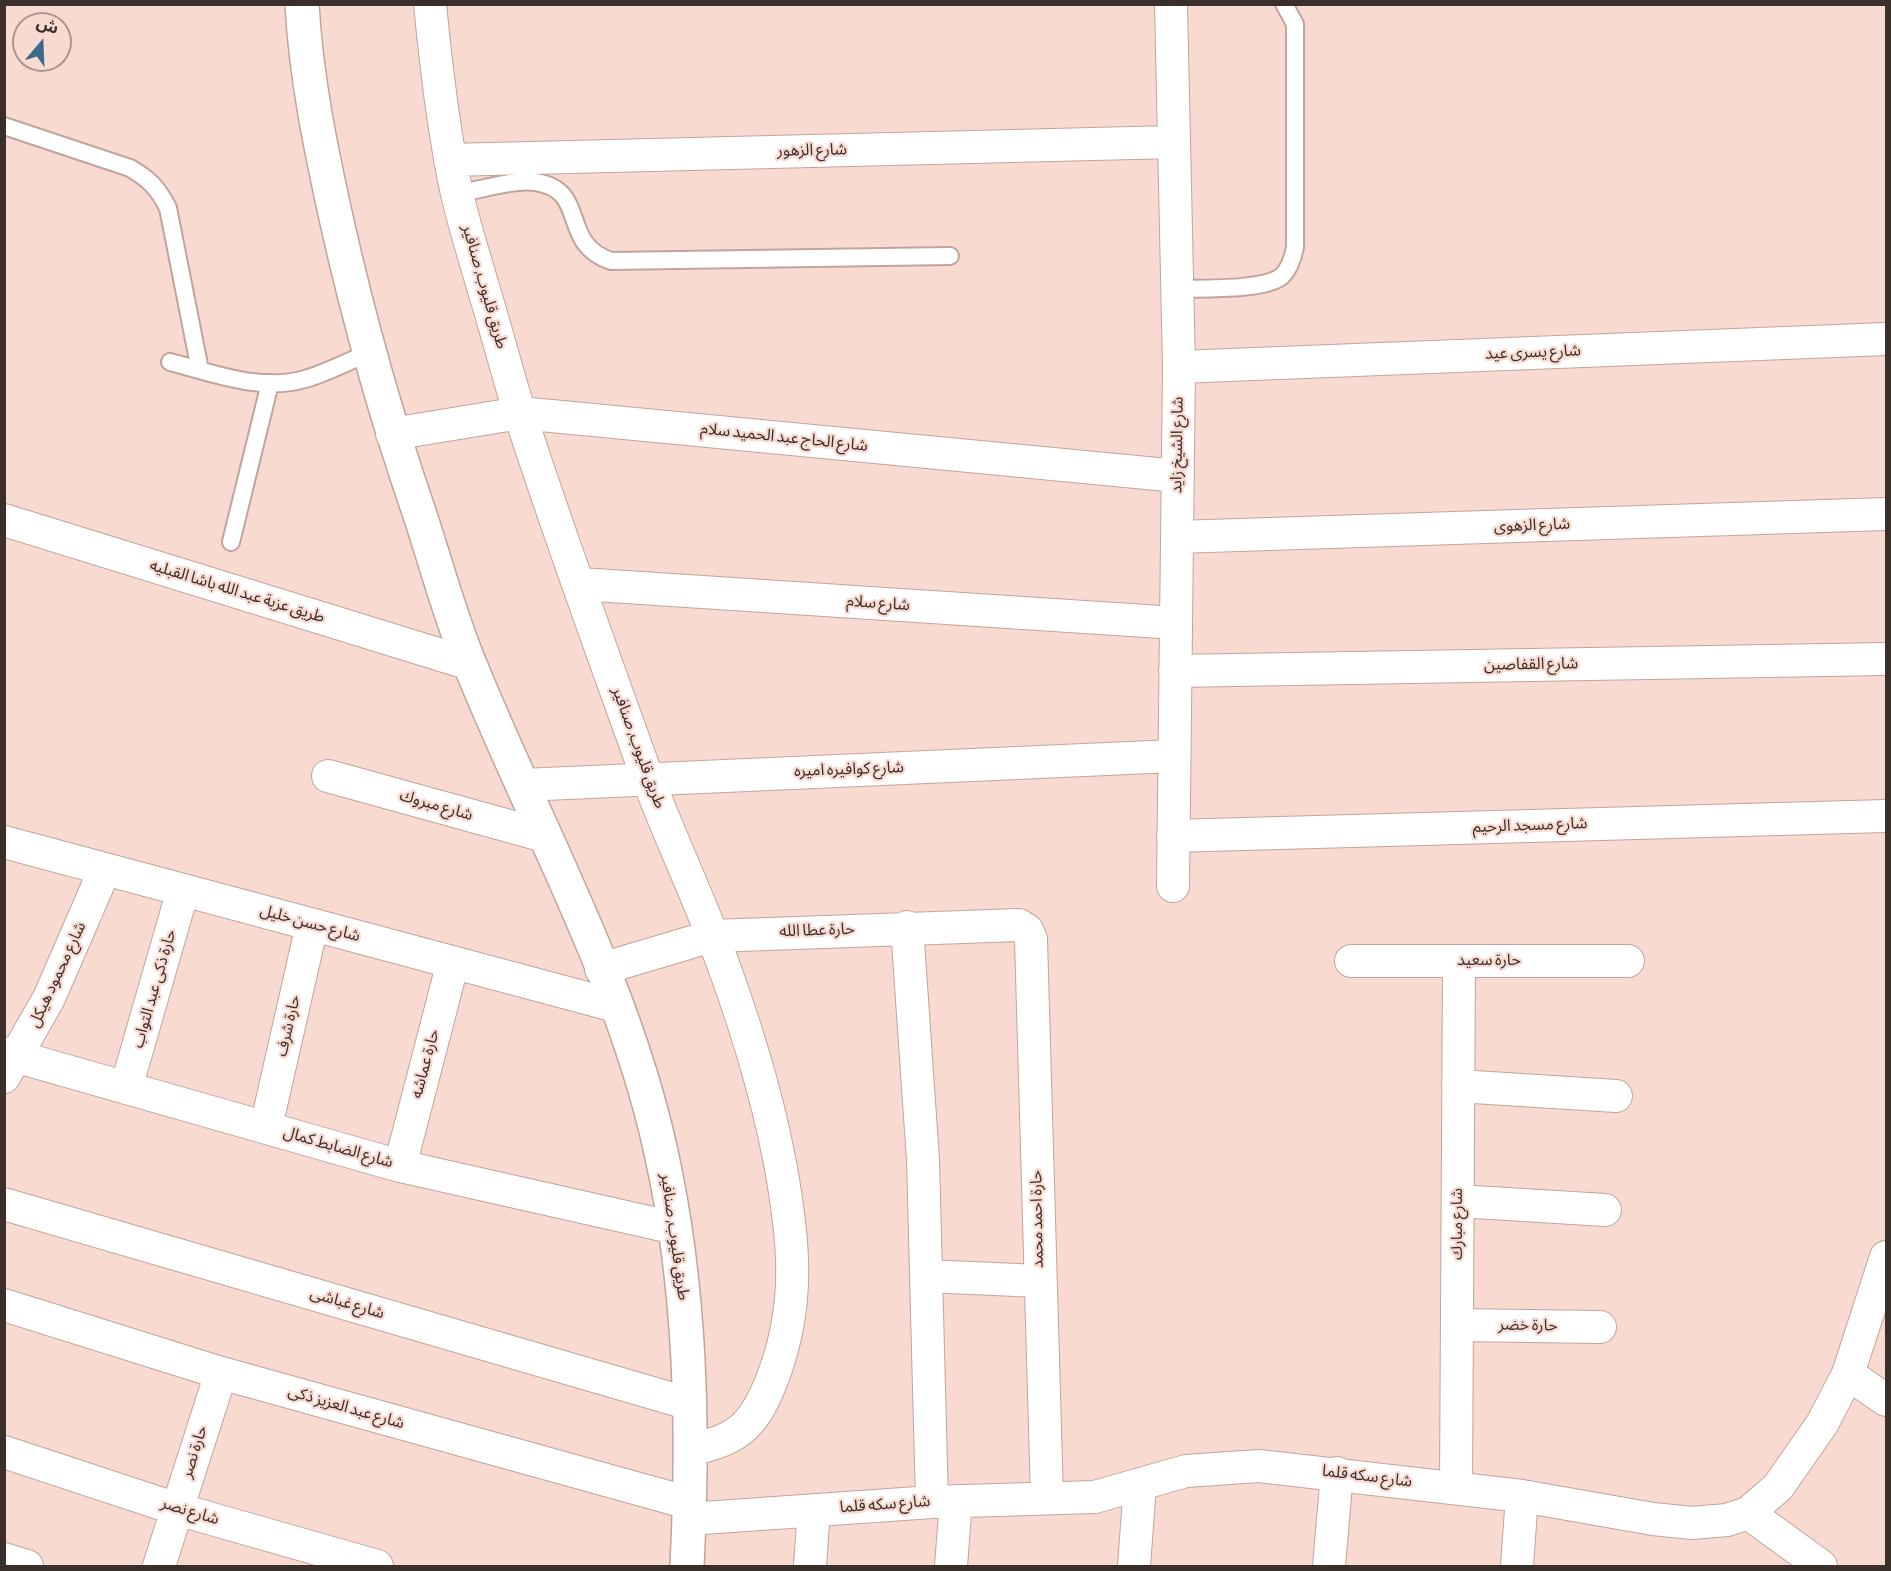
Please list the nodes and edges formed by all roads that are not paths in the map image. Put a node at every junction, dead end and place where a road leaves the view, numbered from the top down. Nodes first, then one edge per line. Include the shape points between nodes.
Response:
1 (302, 4) edge
2 (430, 4) edge
3 (1171, 4) edge
4 (1284, 4) edge
5 (4, 126) edge
6 (1173, 142) junction
7 (450, 160) junction
8 (457, 194) junction
9 (951, 256) dead end
10 (1176, 289) junction
11 (1887, 339) edge
12 (369, 353) junction
13 (170, 362) dead end
14 (1179, 367) junction
15 (200, 370) junction
16 (270, 383) junction
17 (520, 413) junction
18 (392, 434) junction
19 (1178, 476) junction
20 (1887, 514) edge
21 (4, 519) edge
22 (1177, 537) junction
23 (231, 542) dead end
24 (580, 584) junction
25 (1176, 623) junction
26 (1887, 659) edge
27 (470, 664) junction
28 (1175, 671) junction
29 (1174, 756) junction
30 (328, 776) dead end
31 (648, 778) junction
32 (523, 785) junction
33 (1887, 816) edge
34 (545, 836) junction
35 (1173, 836) junction
36 (4, 842) edge
37 (105, 869) junction
38 (1173, 886) dead end
39 (183, 890) junction
40 (312, 925) junction
41 (907, 927) junction
42 (712, 936) junction
43 (1031, 939) joint
44 (1351, 961) dead end
45 (1459, 961) junction
46 (1628, 961) dead end
47 (453, 962) junction
48 (601, 969) junction
49 (616, 1006) junction
50 (9, 1062) edge
51 (1458, 1086) junction
52 (126, 1088) junction
53 (1616, 1096) dead end
54 (266, 1127) junction
55 (400, 1166) junction
56 (1458, 1200) junction
57 (4, 1204) edge
58 (1605, 1210) dead end
59 (675, 1228) junction
60 (1887, 1257) edge
61 (927, 1276) junction
62 (1039, 1281) junction
63 (4, 1305) edge
64 (1457, 1325) junction
65 (1600, 1327) dead end
66 (222, 1373) junction
67 (1848, 1374) junction
68 (1887, 1400) edge
69 (690, 1404) junction
70 (691, 1449) junction
71 (4, 1452) edge
72 (1337, 1473) junction
73 (1140, 1484) junction
74 (1456, 1488) junction
75 (1522, 1496) junction
76 (1047, 1498) junction
77 (944, 1501) junction
78 (177, 1509) junction
79 (814, 1510) junction
80 (689, 1511) junction
81 (1748, 1513) junction
82 (4, 1559) edge
83 (27, 1566) edge
84 (159, 1566) edge
85 (377, 1566) edge
86 (687, 1566) edge
87 (810, 1566) edge
88 (951, 1566) edge
89 (1134, 1566) edge
90 (1329, 1566) edge
91 (1517, 1566) edge
92 (1821, 1566) edge

1 - 12 street, طريق قليوب, صنافير via 304,48 325,170
2 - 7 street, طريق قليوب, صنافير
3 - 6 street, شارع الشيخ زايد
4 - 10 lane via 1295,24 1292,263 1281,276 1266,284
5 - 15 lane via 130,168 147,177 160,191 168,208
6 - 7 street, شارع الزهور
6 - 10 street, شارع الشيخ زايد
7 - 8 street, طريق قليوب, صنافير
8 - 9 lane via 534,182 548,185 569,203 580,240 589,250 611,261
8 - 17 street, طريق قليوب, صنافير
10 - 14 street, شارع الشيخ زايد
11 - 14 street, شارع يسرى عيد
12 - 16 lane via 306,379
12 - 18 street, طريق قليوب, صنافير
13 - 15 lane
14 - 19 street, شارع الشيخ زايد
15 - 16 lane
16 - 23 lane
17 - 18 street, شارع الحاج عبد الحميد سلام
17 - 19 street, شارع الحاج عبد الحميد سلام
17 - 24 street, طريق قليوب, صنافير
18 - 27 street, طريق قليوب, صنافير
19 - 22 street, شارع الشيخ زايد
20 - 22 street, شارع الزهوى
21 - 27 street, طريق عزبة عبد الله باشا القبليه
22 - 25 street, شارع الشيخ زايد
24 - 25 street, شارع سلام
24 - 31 street, طريق قليوب, صنافير
25 - 28 street, شارع الشيخ زايد
26 - 28 street, شارع القفاصين
27 - 32 street, طريق قليوب, صنافير
28 - 29 street, شارع الشيخ زايد
29 - 31 street, شارع كوافيره اميره
29 - 35 street, شارع الشيخ زايد
30 - 34 street, شارع مبروك
31 - 32 street, شارع كوافيره اميره
31 - 42 street, طريق قليوب, صنافير
32 - 34 street, طريق قليوب, صنافير
33 - 35 street, شارع مسجد الرحيم
34 - 48 street, طريق قليوب, صنافير
35 - 38 street, شارع الشيخ زايد
36 - 37 street, شارع حسن خليل
37 - 39 street, شارع حسن خليل
37 - 50 street, شارع محمود هيكل via 50,998
39 - 40 street, شارع حسن خليل
39 - 52 street, حارة ذكى عبد التواب
40 - 47 street, شارع حسن خليل
40 - 54 street, حارة شرف
41 - 42 street, حارة عطا الله
41 - 43 street, حارة عطا الله via 1020,925
41 - 61 street
42 - 48 street, حارة عطا الله
42 - 70 street, طريق قليوب, صنافير via 753,1050 774,1130 794,1255 791,1306 781,1356 763,1404 733,1437
43 - 62 street, حارة احمد محمد
44 - 45 street, حارة سعيد
45 - 46 street, حارة سعيد
45 - 51 street, شارع مبارك
47 - 49 street, شارع حسن خليل
47 - 55 street, حارة عماشه
48 - 49 street, طريق قليوب, صنافير
49 - 59 street, طريق قليوب, صنافير via 642,1078 662,1152
50 - 52 street, شارع الضابط كمال
51 - 53 street
51 - 56 street, شارع مبارك
52 - 54 street, شارع الضابط كمال
54 - 55 street, شارع الضابط كمال
55 - 59 street, شارع الضابط كمال
56 - 58 street
56 - 64 street, شارع مبارك
57 - 69 street, شارع غباشى
59 - 69 street, طريق قليوب, صنافير
60 - 67 street, شارع سكه قلما
61 - 62 street
61 - 77 street
62 - 76 street, حارة احمد محمد
63 - 66 street, شارع عبد العزيز ذكى
64 - 65 street, حارة خضر
64 - 74 street, شارع مبارك
66 - 78 street, حارة نصر
66 - 80 street, شارع عبد العزيز ذكى
67 - 68 street
67 - 81 street, شارع سكه قلما via 1822,1424 1778,1487
69 - 70 street, طريق قليوب, صنافير
70 - 80 street, طريق قليوب, صنافير
71 - 78 street, شارع نصر
72 - 73 street, شارع سكه قلما via 1259,1466 1186,1471
72 - 74 street, شارع سكه قلما
72 - 90 street
73 - 76 street, شارع سكه قلما via 1095,1497
73 - 89 street
74 - 75 street, شارع سكه قلما
75 - 81 street, شارع سكه قلما via 1692,1523 1727,1520
75 - 91 street
76 - 77 street, شارع سكه قلما
77 - 79 street, شارع سكه قلما
77 - 88 street
78 - 84 street, حارة نصر
78 - 85 street, شارع نصر
79 - 80 street, شارع سكه قلما
79 - 87 street
80 - 86 street, طريق قليوب, صنافير
81 - 92 street
82 - 83 street

